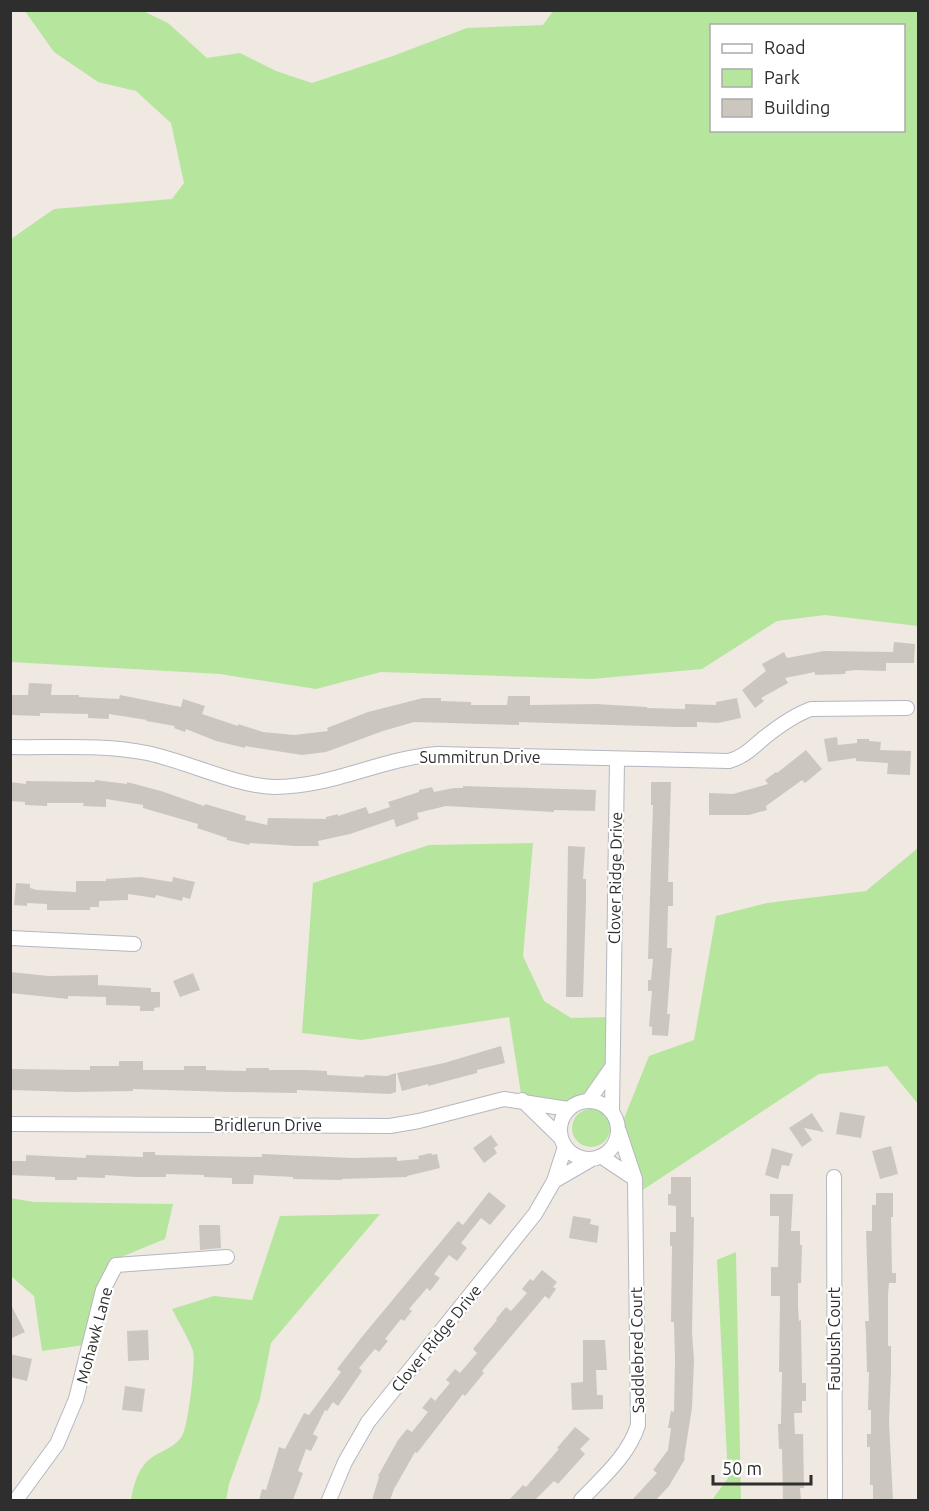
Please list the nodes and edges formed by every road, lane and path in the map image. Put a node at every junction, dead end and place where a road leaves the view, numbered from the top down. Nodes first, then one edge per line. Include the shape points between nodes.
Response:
1 (907, 708) dead end
2 (10, 747) edge
3 (617, 760) junction
4 (10, 938) edge
5 (134, 944) dead end
6 (612, 1067) junction
7 (522, 1100) junction
8 (590, 1100) junction
9 (568, 1109) junction
10 (612, 1112) junction
11 (10, 1124) edge
12 (619, 1131) junction
13 (563, 1143) junction
14 (597, 1158) junction
15 (834, 1177) dead end
16 (634, 1179) junction
17 (554, 1181) junction
18 (227, 1257) dead end
19 (16, 1500) edge
20 (329, 1500) edge
21 (581, 1500) edge
22 (835, 1500) edge

1 - 3 street, Summitrun Drive via 811,709 729,761
2 - 3 street, Summitrun Drive via 122,749 271,787 320,783 427,755
3 - 6 street, Clover Ridge Drive
4 - 5 street
6 - 8 street
6 - 10 street, Clover Ridge Drive
7 - 9 street, Bridlerun Drive
7 - 11 street, Bridlerun Drive via 504,1099 390,1126
7 - 13 street
8 - 9 street
8 - 10 street via 600,1102
9 - 13 street, Clover Ridge Drive via 560,1128
10 - 12 street, Clover Ridge Drive
12 - 14 street, Clover Ridge Drive via 611,1150
12 - 16 street, Saddlebred Court
13 - 14 street via 572,1154
13 - 17 street, Clover Ridge Drive
14 - 16 street
14 - 17 street, Clover Ridge Drive
15 - 22 street, Faubush Court
16 - 21 street, Saddlebred Court via 638,1425 627,1449
17 - 20 street, Clover Ridge Drive via 535,1214 368,1422
18 - 19 street, Mohawk Lane via 116,1264 101,1299 76,1399 57,1444

